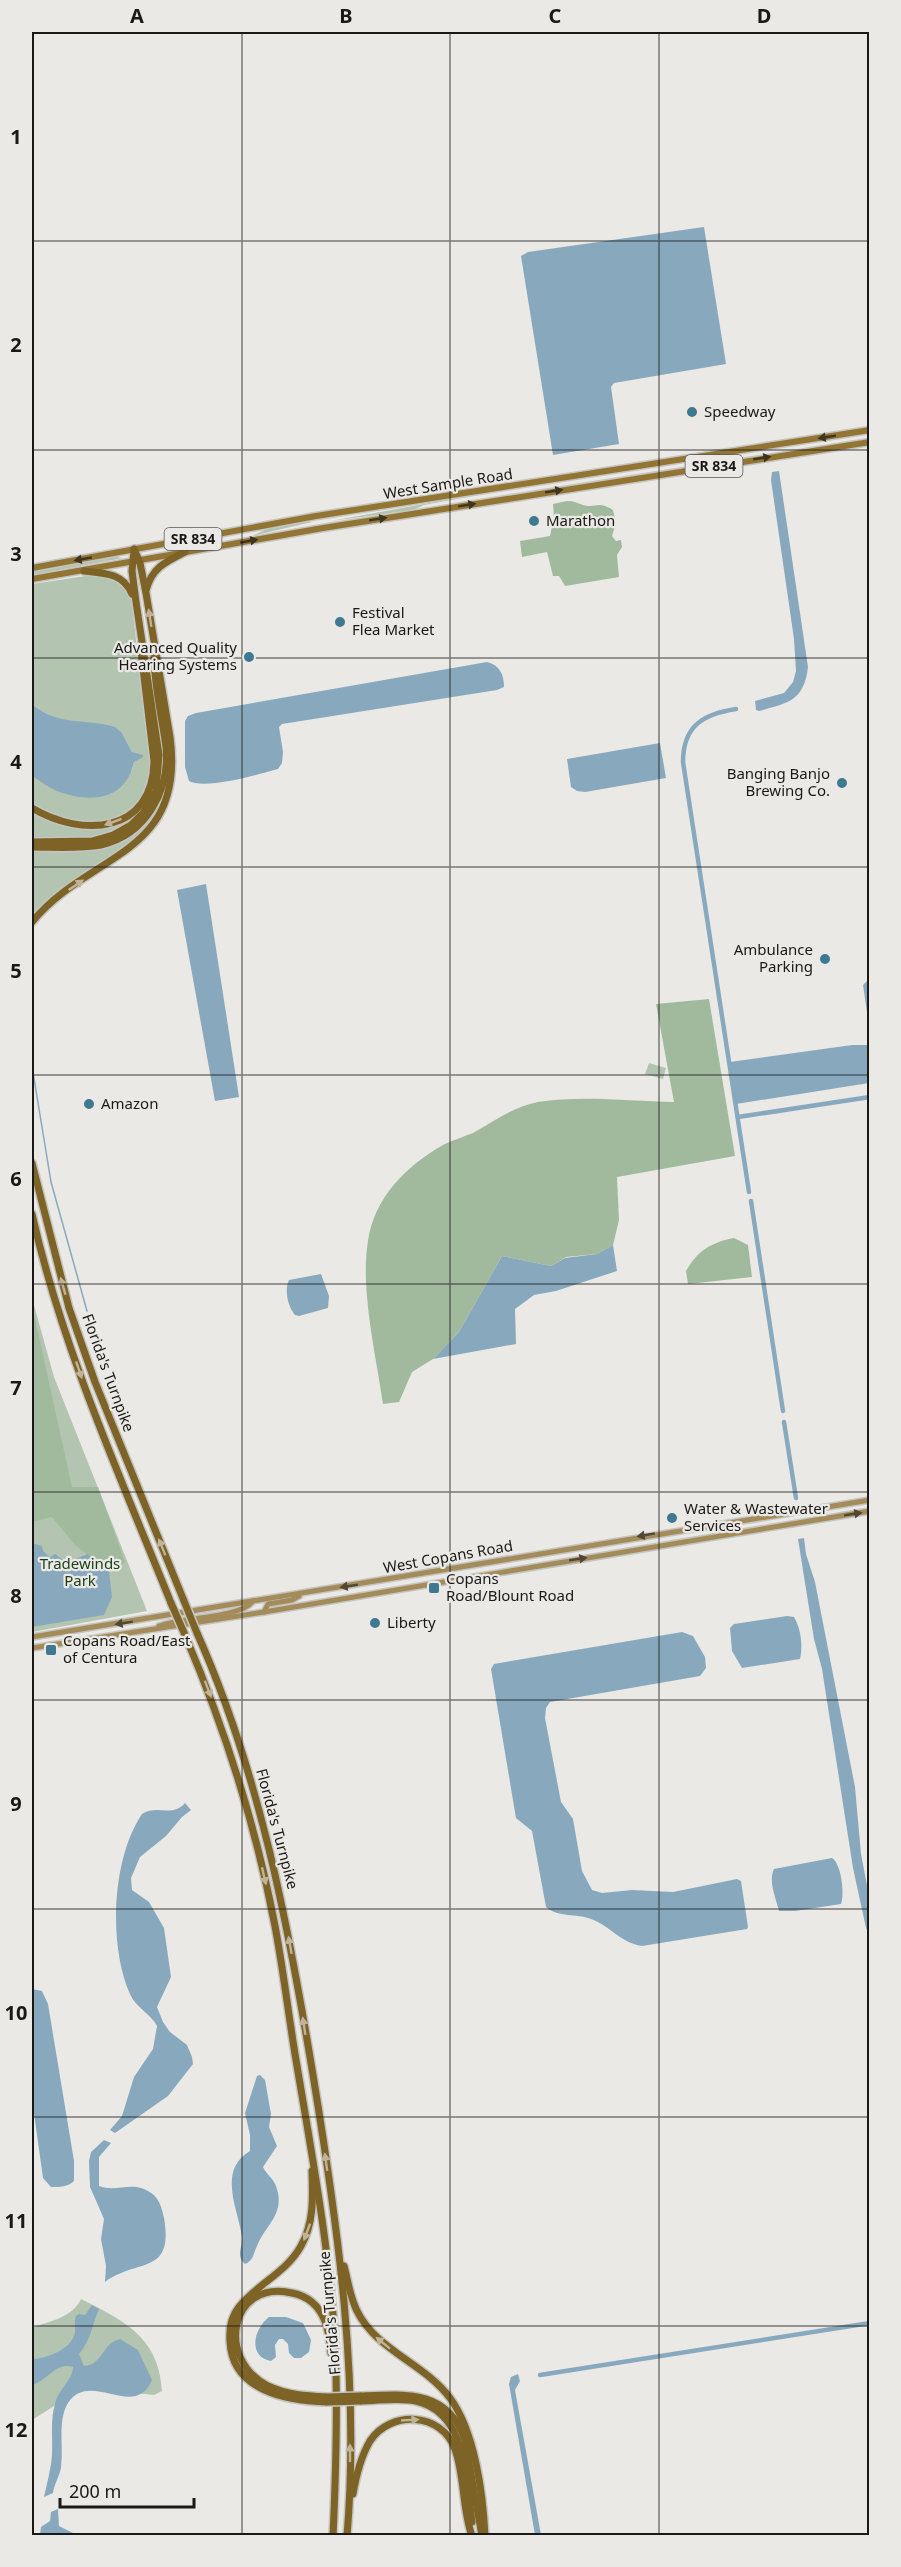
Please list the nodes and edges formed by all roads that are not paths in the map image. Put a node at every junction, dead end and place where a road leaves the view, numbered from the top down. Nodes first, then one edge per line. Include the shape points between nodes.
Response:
1 (870, 430) edge
2 (870, 442) edge
3 (671, 461) junction
4 (645, 465) junction
5 (642, 477) junction
6 (625, 480) junction
7 (321, 515) junction
8 (323, 528) junction
9 (134, 549) junction
10 (185, 552) junction
11 (136, 561) junction
12 (32, 568) edge
13 (84, 571) junction
14 (32, 579) edge
15 (146, 593) junction
16 (136, 602) junction
17 (141, 642) junction
18 (154, 644) junction
19 (32, 808) edge
20 (32, 842) edge
21 (32, 847) edge
22 (32, 922) edge
23 (32, 1163) edge
24 (32, 1214) edge
25 (870, 1500) edge
26 (870, 1511) edge
27 (303, 1593) junction
28 (252, 1602) junction
29 (264, 1612) junction
30 (152, 1629) junction
31 (33, 1637) edge
32 (34, 1648) edge
33 (312, 2153) junction
34 (338, 2241) junction
35 (335, 2371) junction
36 (360, 2398) junction
37 (327, 2399) junction
38 (350, 2511) junction
39 (333, 2535) edge
40 (347, 2535) edge
41 (472, 2535) edge
42 (484, 2535) edge

1 -> 3 main road, West Sample Road / SR 834
5 -> 2 main road, West Sample Road / SR 834
3 - 4 main road, West Sample Road / SR 834
3 - 5 main road via 649,469
4 - 6 main road
4 - 7 main road, West Sample Road / SR 834
5 - 6 main road, West Sample Road / SR 834
8 -> 6 main road, West Sample Road / SR 834
7 - 8 main road
7 - 9 main road, West Sample Road / SR 834
10 -> 8 main road, West Sample Road / SR 834
9 - 11 highway
9 -> 12 main road, West Sample Road / SR 834
10 - 11 main road, West Sample Road / SR 834
10 - 15 highway via 160,565
11 - 13 main road, West Sample Road / SR 834
11 - 15 highway
11 - 16 highway
13 - 14 main road, West Sample Road / SR 834
13 - 16 highway via 116,576 129,587
18 -> 15 highway
16 - 17 highway
17 -> 19 highway via 154,761 153,780 146,798 127,817 100,826 68,823
17 - 20 highway via 159,755 158,782 152,800 131,825 104,838
18 - 21 highway via 166,764 156,803 136,828 110,842
22 -> 18 highway via 57,898 134,846 163,807 173,760
34 -> 23 highway, Florida's Turnpike, bridge via 297,1980 270,1849 242,1749 219,1683 95,1382 69,1308
24 -> 33 highway, Florida's Turnpike, bridge via 85,1388 226,1742 275,1926
25 -> 27 main road, West Copans Road
29 -> 26 main road, West Copans Road
27 - 28 main road, West Copans Road
27 - 29 main road via 292,1600 268,1604
28 - 30 main road via 249,1607
28 -> 31 main road, West Copans Road
29 - 30 main road, West Copans Road
30 - 32 main road, West Copans Road
31 - 32 main road
33 - 35 highway, Florida's Turnpike via 328,2260
33 -> 37 highway via 308,2231 290,2261 237,2308 230,2326 230,2346 236,2366 264,2391 294,2400
38 -> 34 highway, Florida's Turnpike via 347,2338
42 -> 34 highway via 471,2440 465,2423 439,2385 383,2344 364,2323 351,2298
35 - 37 highway via 325,2321 312,2301 300,2294 273,2291 261,2295 238,2318 234,2334 238,2355 249,2372 278,2390
35 - 39 highway, Florida's Turnpike
36 - 37 highway, bridge
36 - 41 highway via 416,2401 429,2406 450,2424 460,2444
36 - 42 highway via 414,2395 438,2403 447,2411 465,2440
38 - 40 highway, Florida's Turnpike
38 -> 41 highway via 361,2459 370,2441 392,2422 423,2419 447,2435 455,2448

